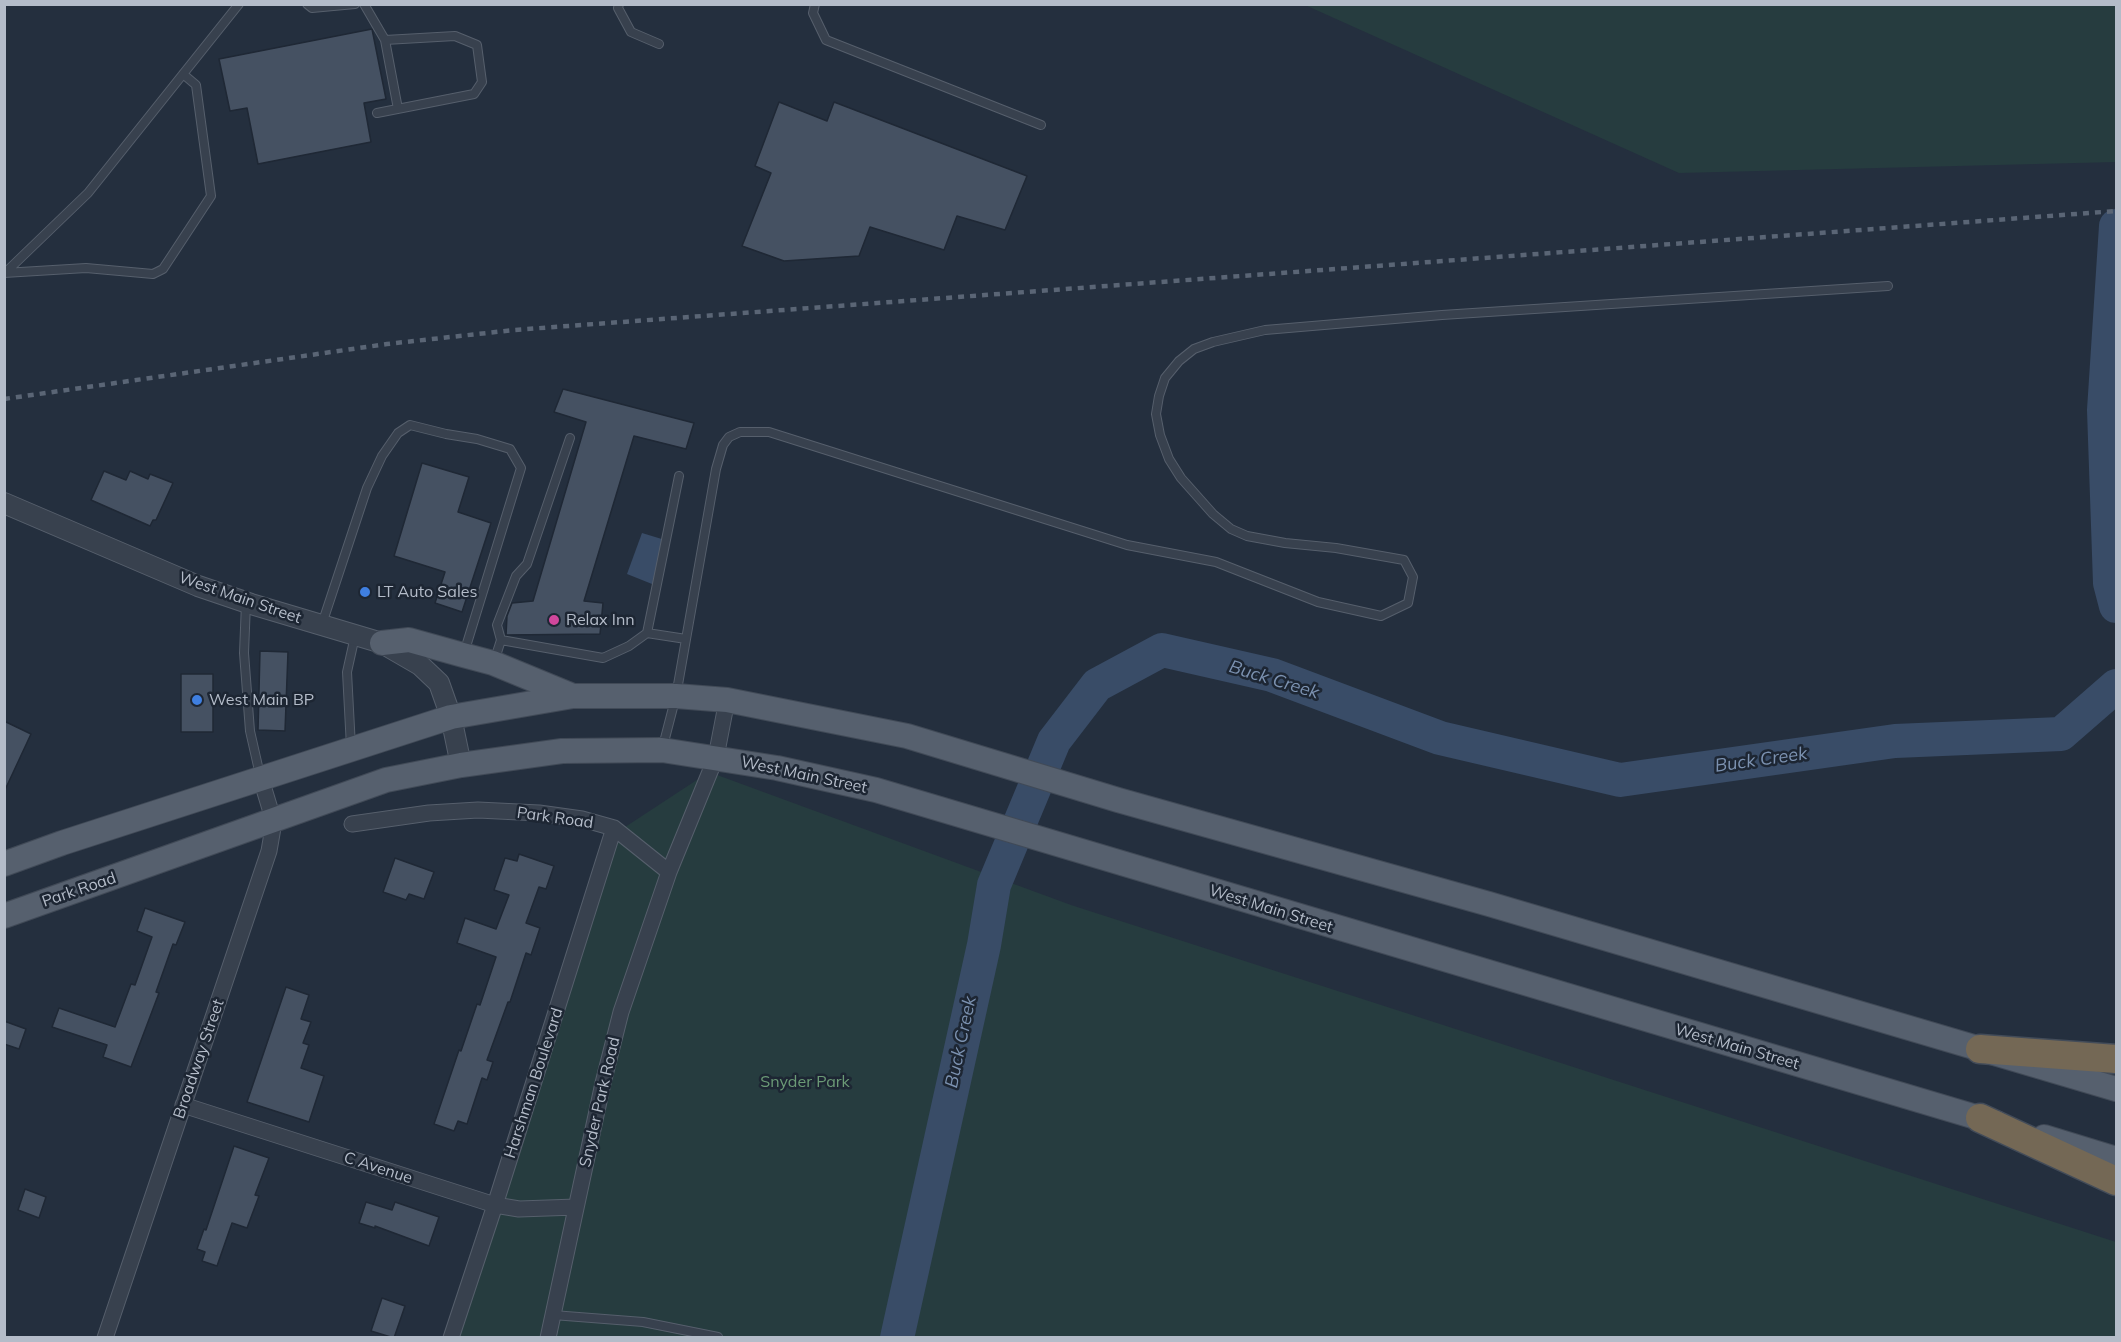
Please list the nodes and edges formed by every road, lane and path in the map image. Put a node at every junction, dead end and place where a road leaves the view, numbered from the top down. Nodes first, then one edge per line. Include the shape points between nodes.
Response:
1 (239, 4) edge
2 (307, 4) edge
3 (355, 4) edge
4 (364, 4) edge
5 (619, 4) edge
6 (815, 4) edge
7 (385, 40) junction
8 (659, 44) dead end
9 (183, 74) junction
10 (398, 109) junction
11 (377, 113) dead end
12 (1041, 125) dead end
13 (6, 272) edge
14 (1888, 286) dead end
15 (570, 438) dead end
16 (679, 476) dead end
17 (4, 503) edge
18 (246, 603) junction
19 (322, 625) junction
20 (647, 633) junction
21 (356, 635) junction
22 (686, 639) junction
23 (382, 643) junction
24 (497, 652) junction
25 (463, 655) junction
26 (573, 696) junction
27 (676, 696) junction
28 (727, 700) junction
29 (451, 717) junction
30 (351, 749) junction
31 (662, 750) junction
32 (716, 757) junction
33 (461, 765) junction
34 (261, 779) junction
35 (274, 822) junction
36 (352, 824) dead end
37 (614, 828) junction
38 (4, 864) edge
39 (669, 872) junction
40 (4, 916) edge
41 (1980, 1049) junction
42 (2116, 1059) edge
43 (2116, 1089) edge
44 (183, 1105) junction
45 (1980, 1118) junction
46 (2116, 1159) edge
47 (2116, 1181) edge
48 (495, 1205) junction
49 (576, 1208) junction
50 (553, 1315) junction
51 (718, 1337) edge
52 (105, 1338) edge
53 (451, 1338) edge
54 (548, 1338) edge

1 - 9 lane
2 - 3 lane via 312,8
4 - 7 lane
5 - 8 lane via 631,32
6 - 12 lane via 813,13 826,39
7 - 10 lane
7 - 10 lane via 455,36 477,45 482,82 474,94
9 - 13 lane via 88,193
9 - 13 lane via 196,85 211,196 163,268 153,274 86,268
10 - 11 lane
14 - 22 lane via 1265,330 1213,342 1179,361 1165,378 1156,414 1166,451 1181,478 1213,514 1247,536 1404,560 1413,577 1408,603 1381,616 1318,602 1216,562 1127,545 769,432 740,432 723,445 716,469
15 - 24 lane via 527,564 516,576 497,625
16 - 20 lane
17 - 18 street, West Main Street
18 - 19 street, West Main Street
18 - 34 lane via 244,653 250,731
19 - 21 street, West Main Street
19 - 25 lane via 367,488 398,433 410,425 477,439 510,449 521,468
20 - 22 lane
20 - 24 lane via 603,658
21 - 23 street, West Main Street
21 - 30 lane via 347,672
22 - 27 lane
23 - 25 main road via 409,640
23 - 29 street, West Main Street via 420,665 440,683
24 - 25 main road
24 - 26 main road
26 - 27 main road
26 - 29 main road
27 - 28 main road
27 - 31 lane
28 - 32 street
28 - 41 main road via 897,734
29 - 30 main road
29 - 33 street, West Main Street
30 - 34 main road
31 - 32 main road, West Main Street
31 - 33 main road, West Main Street via 562,751
32 - 39 street
32 - 45 main road, West Main Street via 876,790
33 - 35 main road, Park Road via 386,780
34 - 35 street, Broadway Street
34 - 38 main road
35 - 40 main road, Park Road
35 - 44 street, Broadway Street via 268,851
36 - 37 street, Park Road via 478,810 561,816
37 - 39 street, Park Road
37 - 48 street, Harshman Boulevard
39 - 49 street, Snyder Park Road via 621,1012
41 - 42 highway
41 - 43 main road
44 - 48 street, C Avenue
44 - 52 street, Broadway Street
45 - 46 main road, West Main Street
45 - 47 highway
48 - 49 street, C Avenue via 519,1209
48 - 53 street, Harshman Boulevard
49 - 50 street, Snyder Park Road
50 - 51 lane via 643,1322
50 - 54 street, Snyder Park Road

